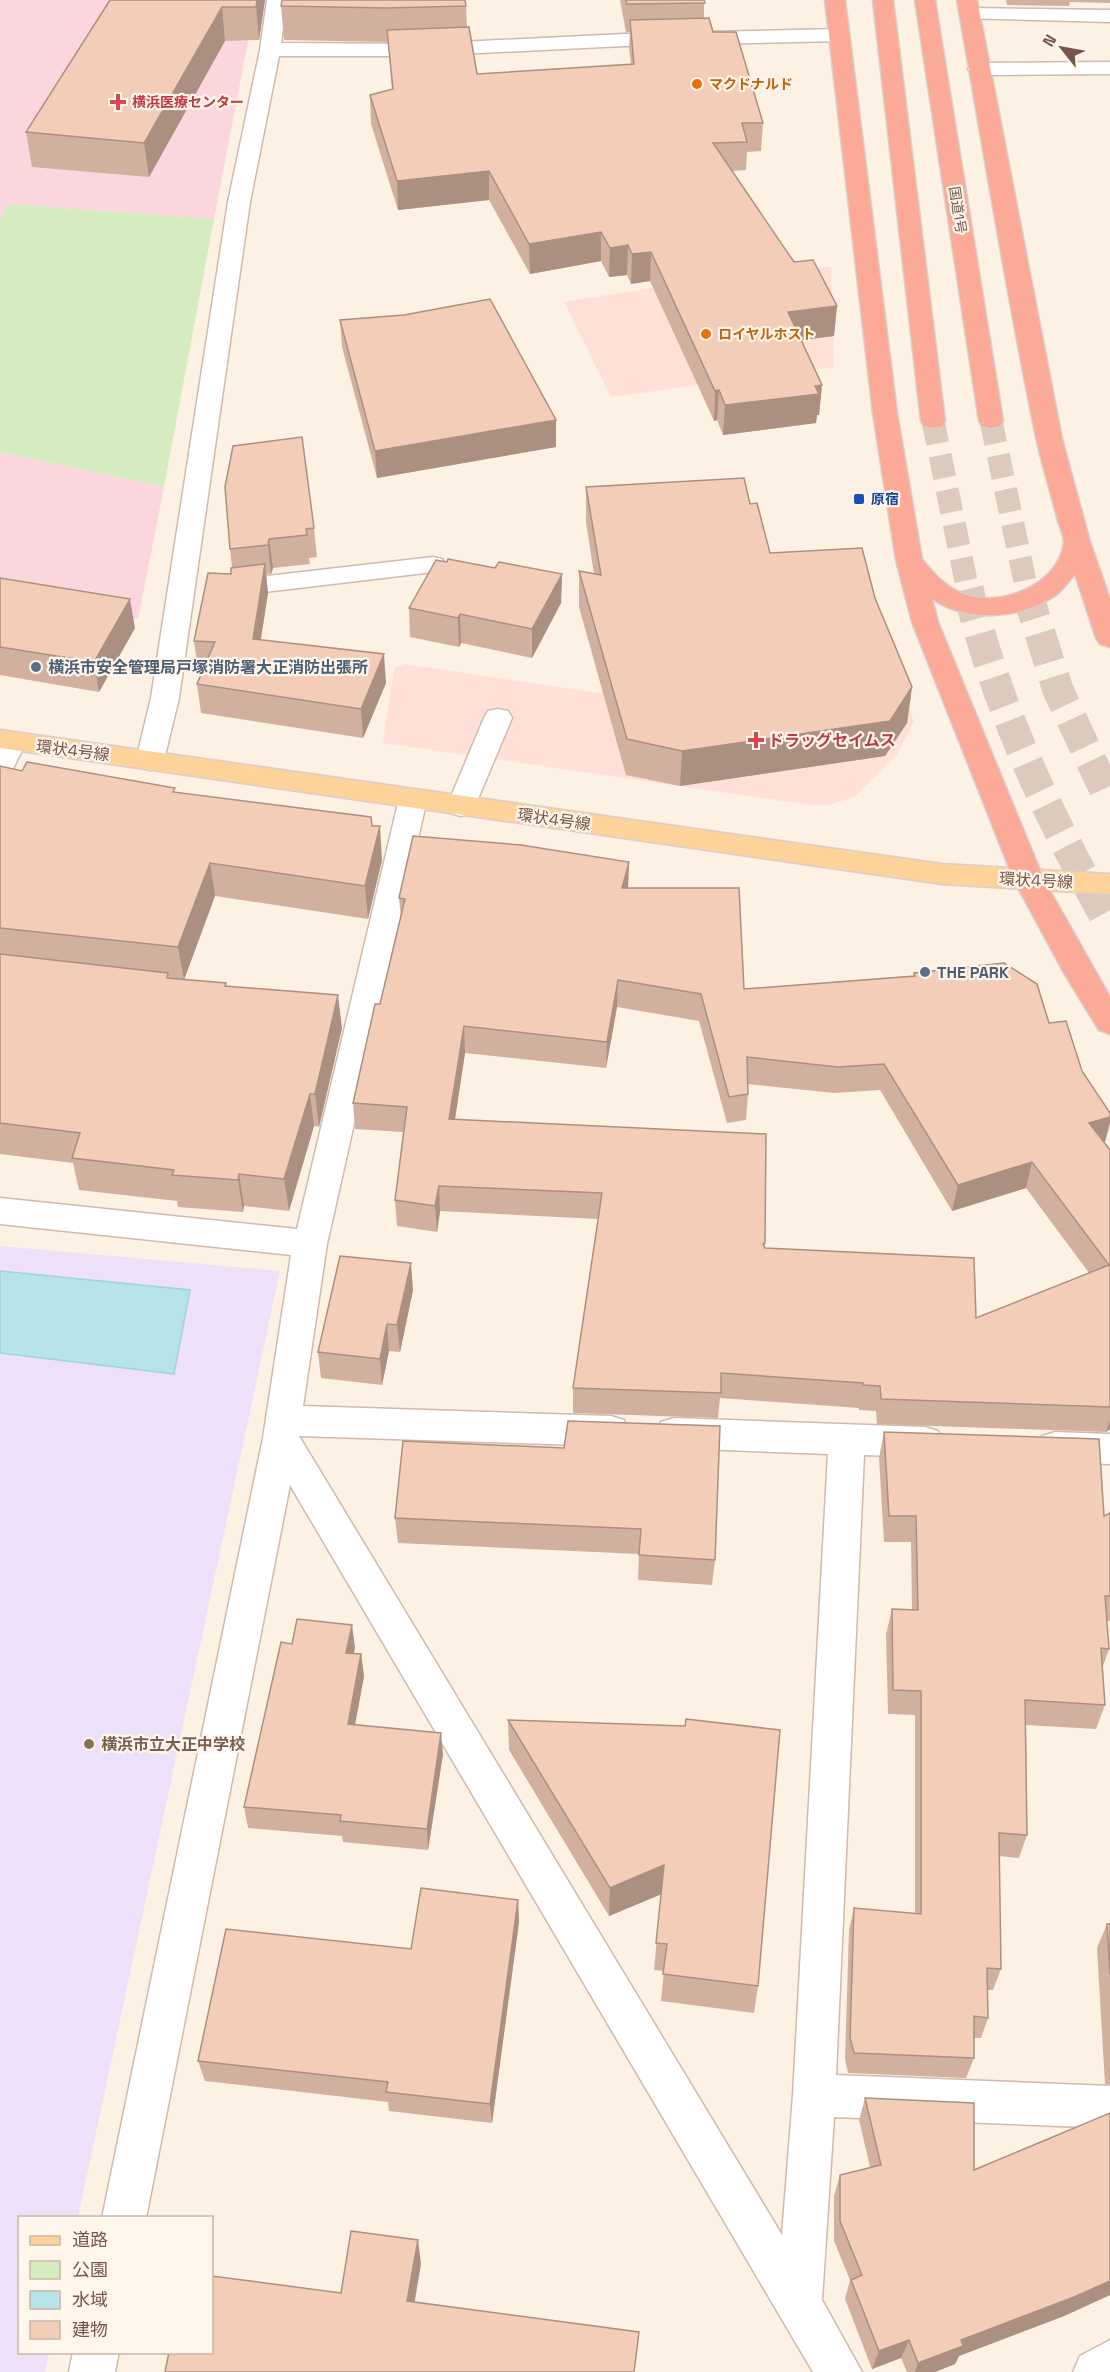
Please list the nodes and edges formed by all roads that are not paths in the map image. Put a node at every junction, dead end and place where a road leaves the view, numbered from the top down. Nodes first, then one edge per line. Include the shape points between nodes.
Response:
1 (277, 0) edge
2 (835, 0) edge
3 (883, 0) edge
4 (925, 0) edge
5 (968, 7) edge
6 (1110, 16) edge
7 (839, 35) junction
8 (270, 50) junction
9 (1110, 68) edge
10 (979, 69) junction
11 (933, 421) tunnel mouth
12 (991, 421) tunnel mouth
13 (1077, 542) junction
14 (909, 560) junction
15 (433, 565) edge
16 (179, 596) junction
17 (1107, 622) edge
18 (498, 718) dead end
19 (6, 741) edge
20 (150, 760) junction
21 (0, 768) edge
22 (413, 799) junction
23 (461, 806) junction
24 (1029, 880) junction
25 (1110, 884) edge
26 (330, 1010) edge
27 (365, 1014) junction
28 (1110, 1023) edge
29 (0, 1211) edge
30 (310, 1244) junction
31 (281, 1429) junction
32 (847, 1439) junction
33 (955, 1443) edge
34 (1026, 1446) edge
35 (1110, 1449) edge
36 (814, 2094) junction
37 (1110, 2107) edge
38 (124, 2216) edge
39 (799, 2303) junction
40 (96, 2354) edge
41 (1110, 2363) edge
42 (92, 2372) edge
43 (839, 2372) edge
44 (1096, 2372) edge

1 - 8 street
2 - 7 highway
3 - 11 highway
4 - 12 highway, 国道1号
5 - 6 street
5 - 10 highway
7 - 8 street via 419,50
7 - 14 highway via 885,413
8 - 16 street via 239,202
9 - 10 street
10 - 13 highway via 1049,439
13 - 14 highway via 1072,562 1045,592 1026,603 1002,606 944,596 920,578
13 - 17 highway
14 - 24 highway via 925,622
15 - 16 street
16 - 20 street via 165,698
18 - 23 street
19 - 20 main road, 環状4号線
19 - 21 street
20 - 22 main road, 環状4号線
22 - 23 main road, 環状4号線
22 - 27 street
23 - 24 main road, 環状4号線 via 942,874
24 - 25 main road, 環状4号線
24 - 28 highway
26 - 27 street
27 - 30 street
29 - 30 street
30 - 31 street
31 - 32 street
31 - 38 street
31 - 39 street
32 - 33 street
32 - 36 street
34 - 35 street
36 - 37 street
36 - 39 street
39 - 43 street
40 - 42 street
41 - 44 street

